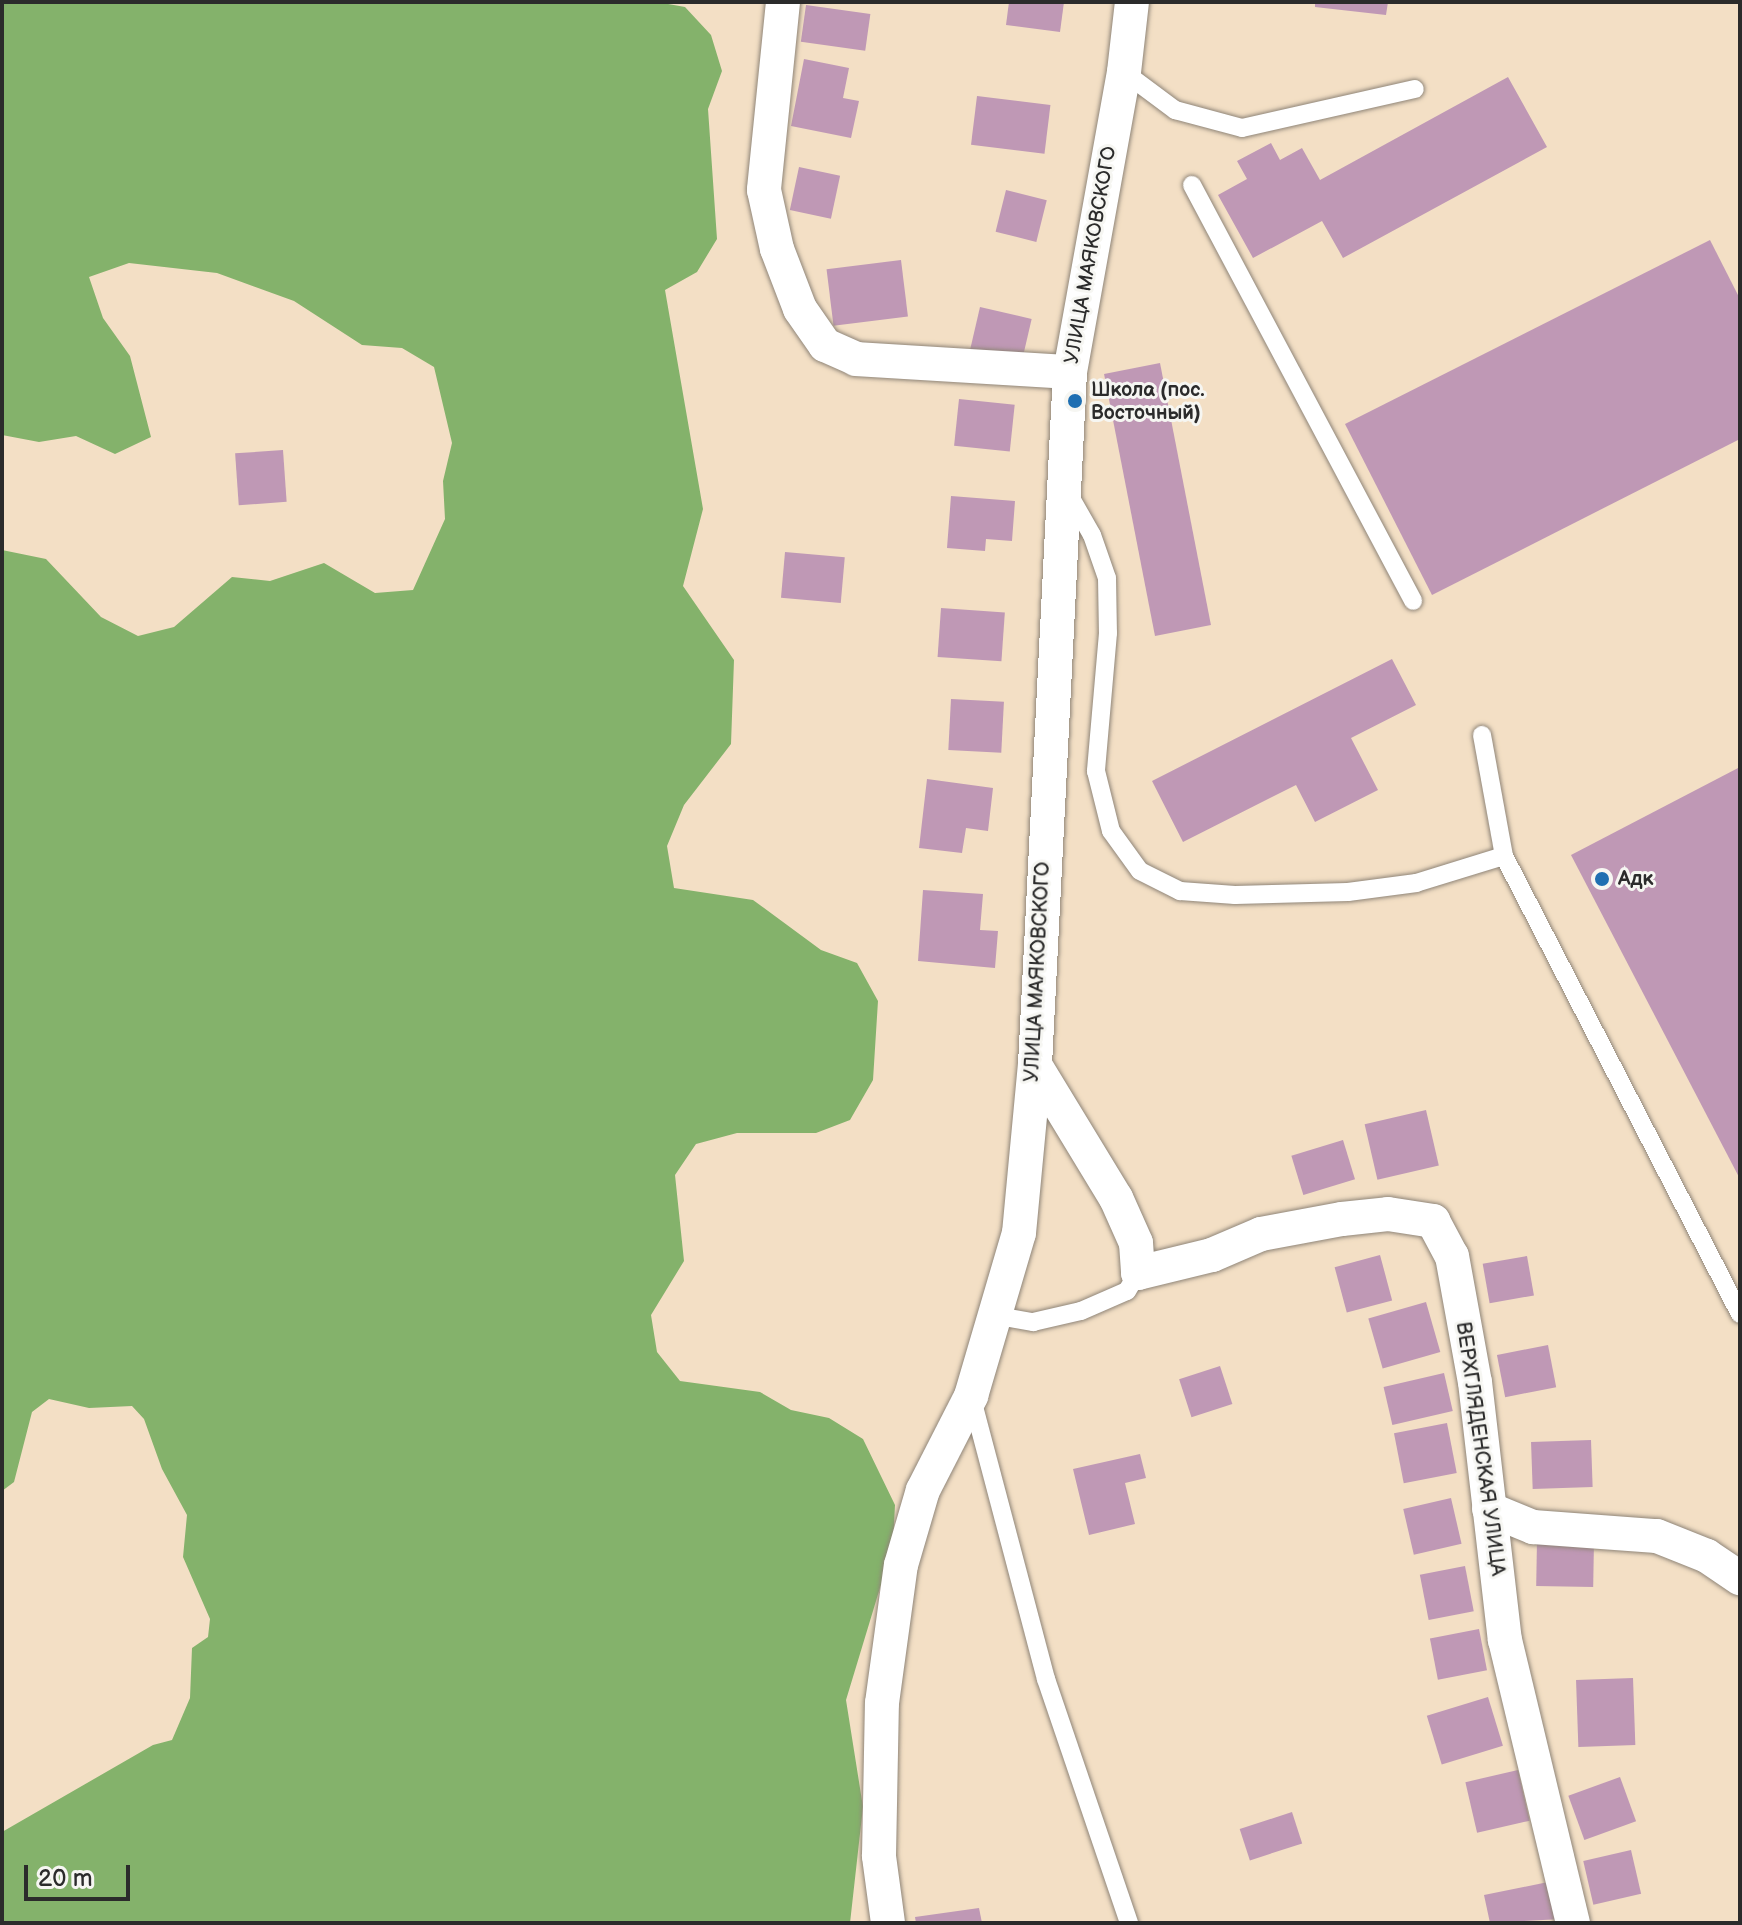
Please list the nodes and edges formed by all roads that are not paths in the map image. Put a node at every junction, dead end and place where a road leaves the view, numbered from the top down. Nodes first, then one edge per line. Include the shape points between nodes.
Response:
1 (783, 2) edge
2 (1132, 2) edge
3 (1124, 72) junction
4 (1415, 89) dead end
5 (1192, 185) dead end
6 (1070, 372) junction
7 (1065, 487) junction
8 (1413, 601) dead end
9 (1482, 735) dead end
10 (1504, 856) junction
11 (1035, 1065) junction
12 (1138, 1273) junction
13 (1740, 1314) edge
14 (998, 1316) junction
15 (971, 1396) junction
16 (1489, 1509) junction
17 (1740, 1578) edge
18 (888, 1923) edge
19 (1129, 1923) edge
20 (1573, 1923) edge

1 - 6 street via 764,190 794,294 825,345 856,359
2 - 3 street, УЛИЦА МАЯКОВСКОГО
3 - 4 lane via 1175,110 1242,128
3 - 6 street, УЛИЦА МАЯКОВСКОГО
5 - 8 lane
6 - 7 street, УЛИЦА МАЯКОВСКОГО
7 - 10 lane via 1092,535 1107,578 1108,633 1096,771 1111,831 1140,871 1180,891 1348,892 1416,883
7 - 11 street, УЛИЦА МАЯКОВСКОГО
9 - 10 lane
10 - 13 lane
11 - 12 street via 1116,1198 1136,1243
11 - 14 street, УЛИЦА МАЯКОВСКОГО via 1019,1233
12 - 14 lane via 1127,1291 1081,1311 1033,1322
12 - 16 street, ВЕРХГЛЯДЕНСКАЯ УЛИЦА via 1212,1255 1261,1234 1342,1219 1388,1214 1433,1221 1452,1256 1475,1382
14 - 15 street, УЛИЦА МАЯКОВСКОГО
15 - 18 street, УЛИЦА МАЯКОВСКОГО via 923,1490 894,1606 882,1719 879,1856
15 - 19 lane via 1046,1679
16 - 17 street via 1533,1527 1657,1536 1707,1556
16 - 20 street, ВЕРХГЛЯДЕНСКАЯ УЛИЦА via 1505,1640

